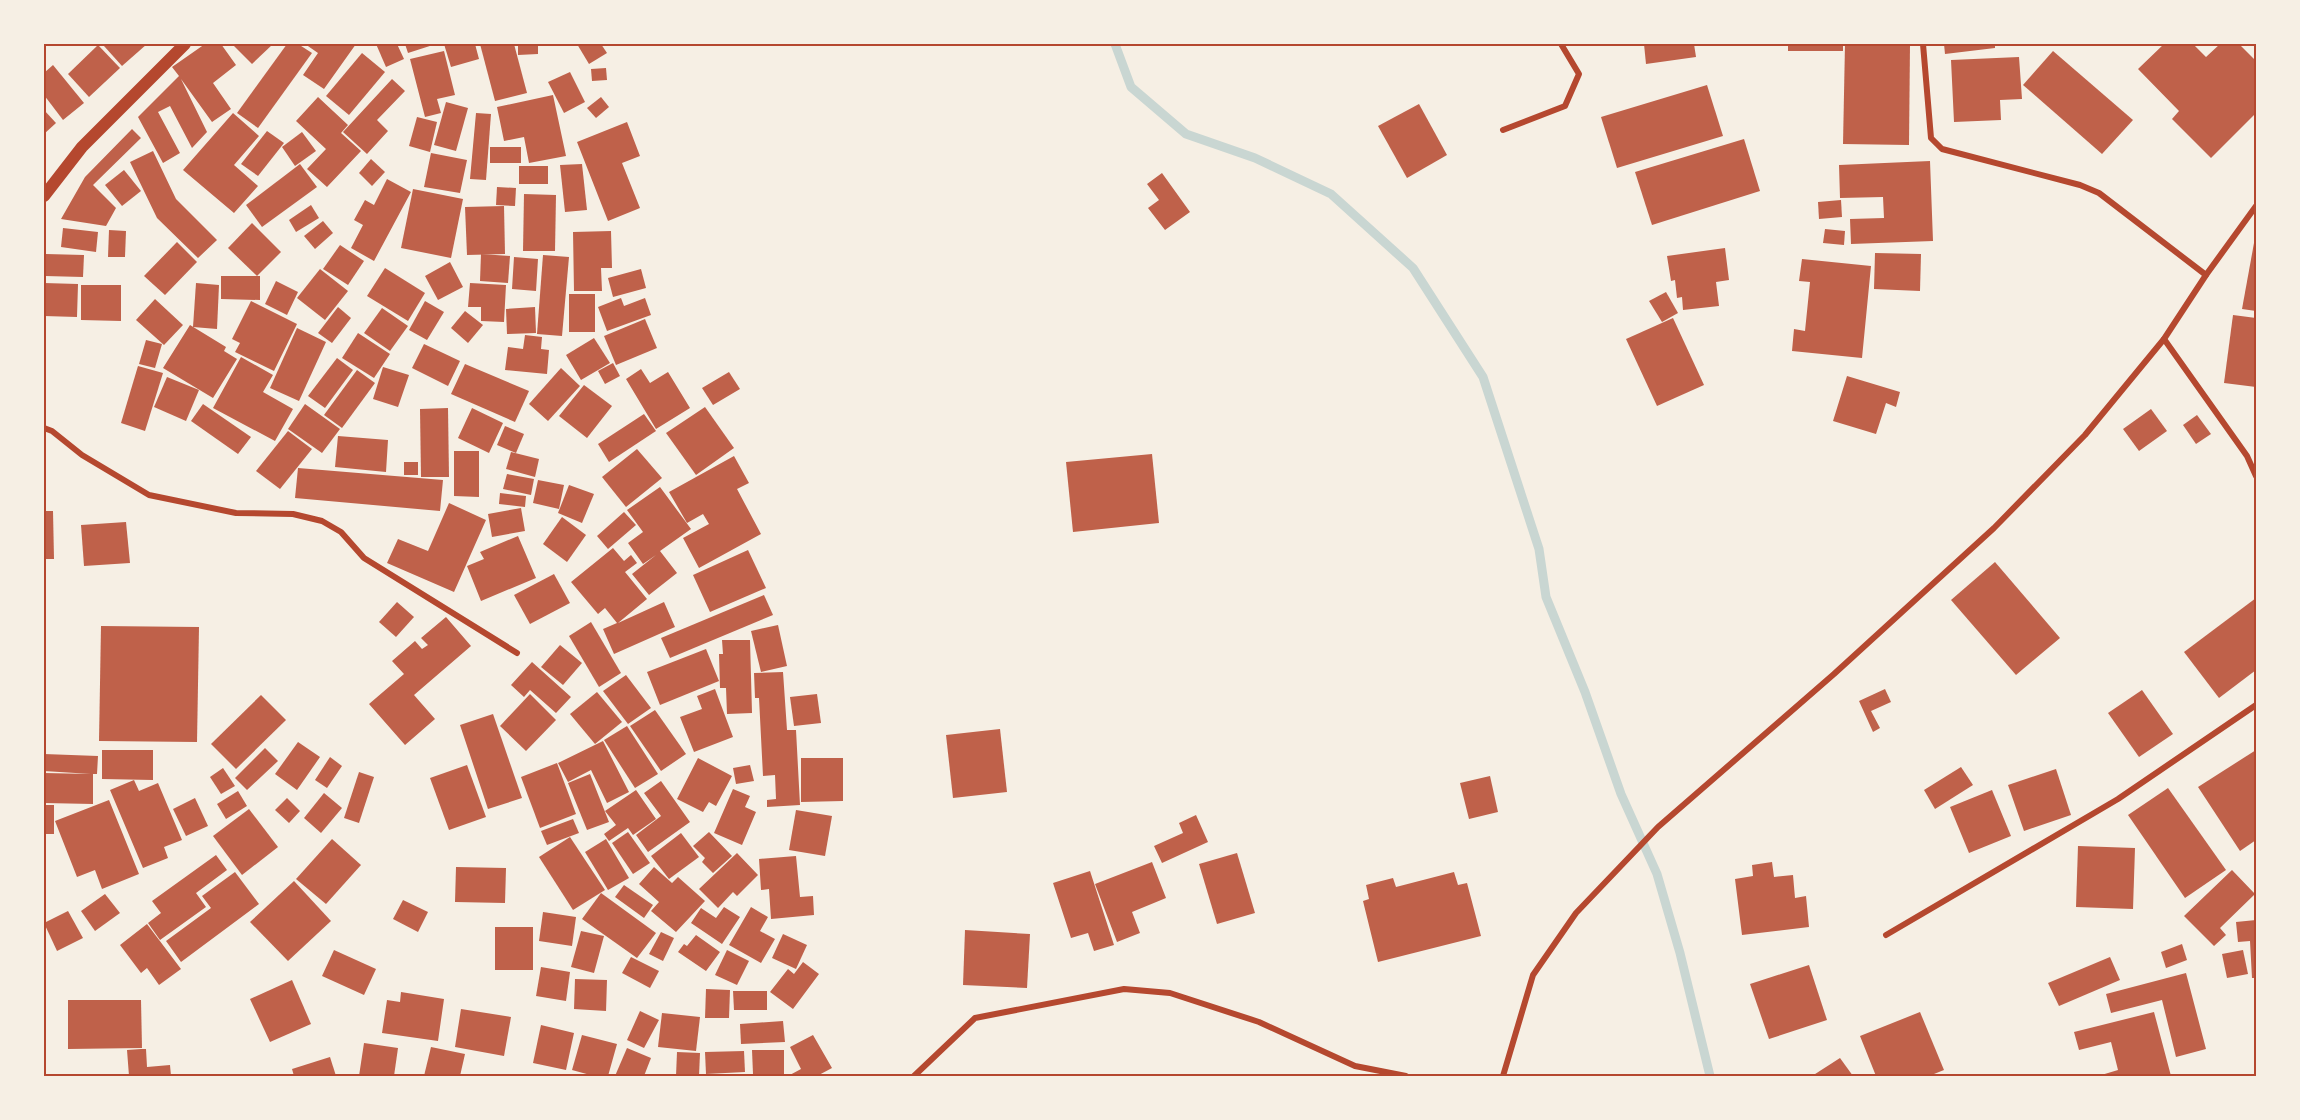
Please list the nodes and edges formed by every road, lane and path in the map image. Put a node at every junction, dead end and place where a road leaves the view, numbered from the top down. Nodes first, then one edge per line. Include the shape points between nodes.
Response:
1 (185, 44) edge
2 (1561, 44) edge
3 (1923, 44) edge
4 (1503, 130) dead end
5 (44, 196) edge
6 (2256, 206) edge
7 (2206, 274) junction
8 (2164, 339) junction
9 (44, 428) edge
10 (2256, 476) edge
11 (517, 653) dead end
12 (2256, 705) edge
13 (1886, 935) dead end
14 (914, 1077) edge
15 (1406, 1077) edge
16 (1503, 1077) edge

1 - 5 main road via 82,147
2 - 4 street via 1579,74 1565,106
3 - 7 street via 1931,138 1942,149 2099,193
6 - 7 street
7 - 8 street
8 - 10 street via 2247,456
8 - 16 street via 2085,435 1994,528 1658,827 1576,912 1533,975
9 - 11 street via 149,495 236,513 293,514 322,521 341,532 364,558
12 - 13 street via 2118,799
14 - 15 street via 975,1018 1124,989 1170,993 1259,1022 1355,1066

